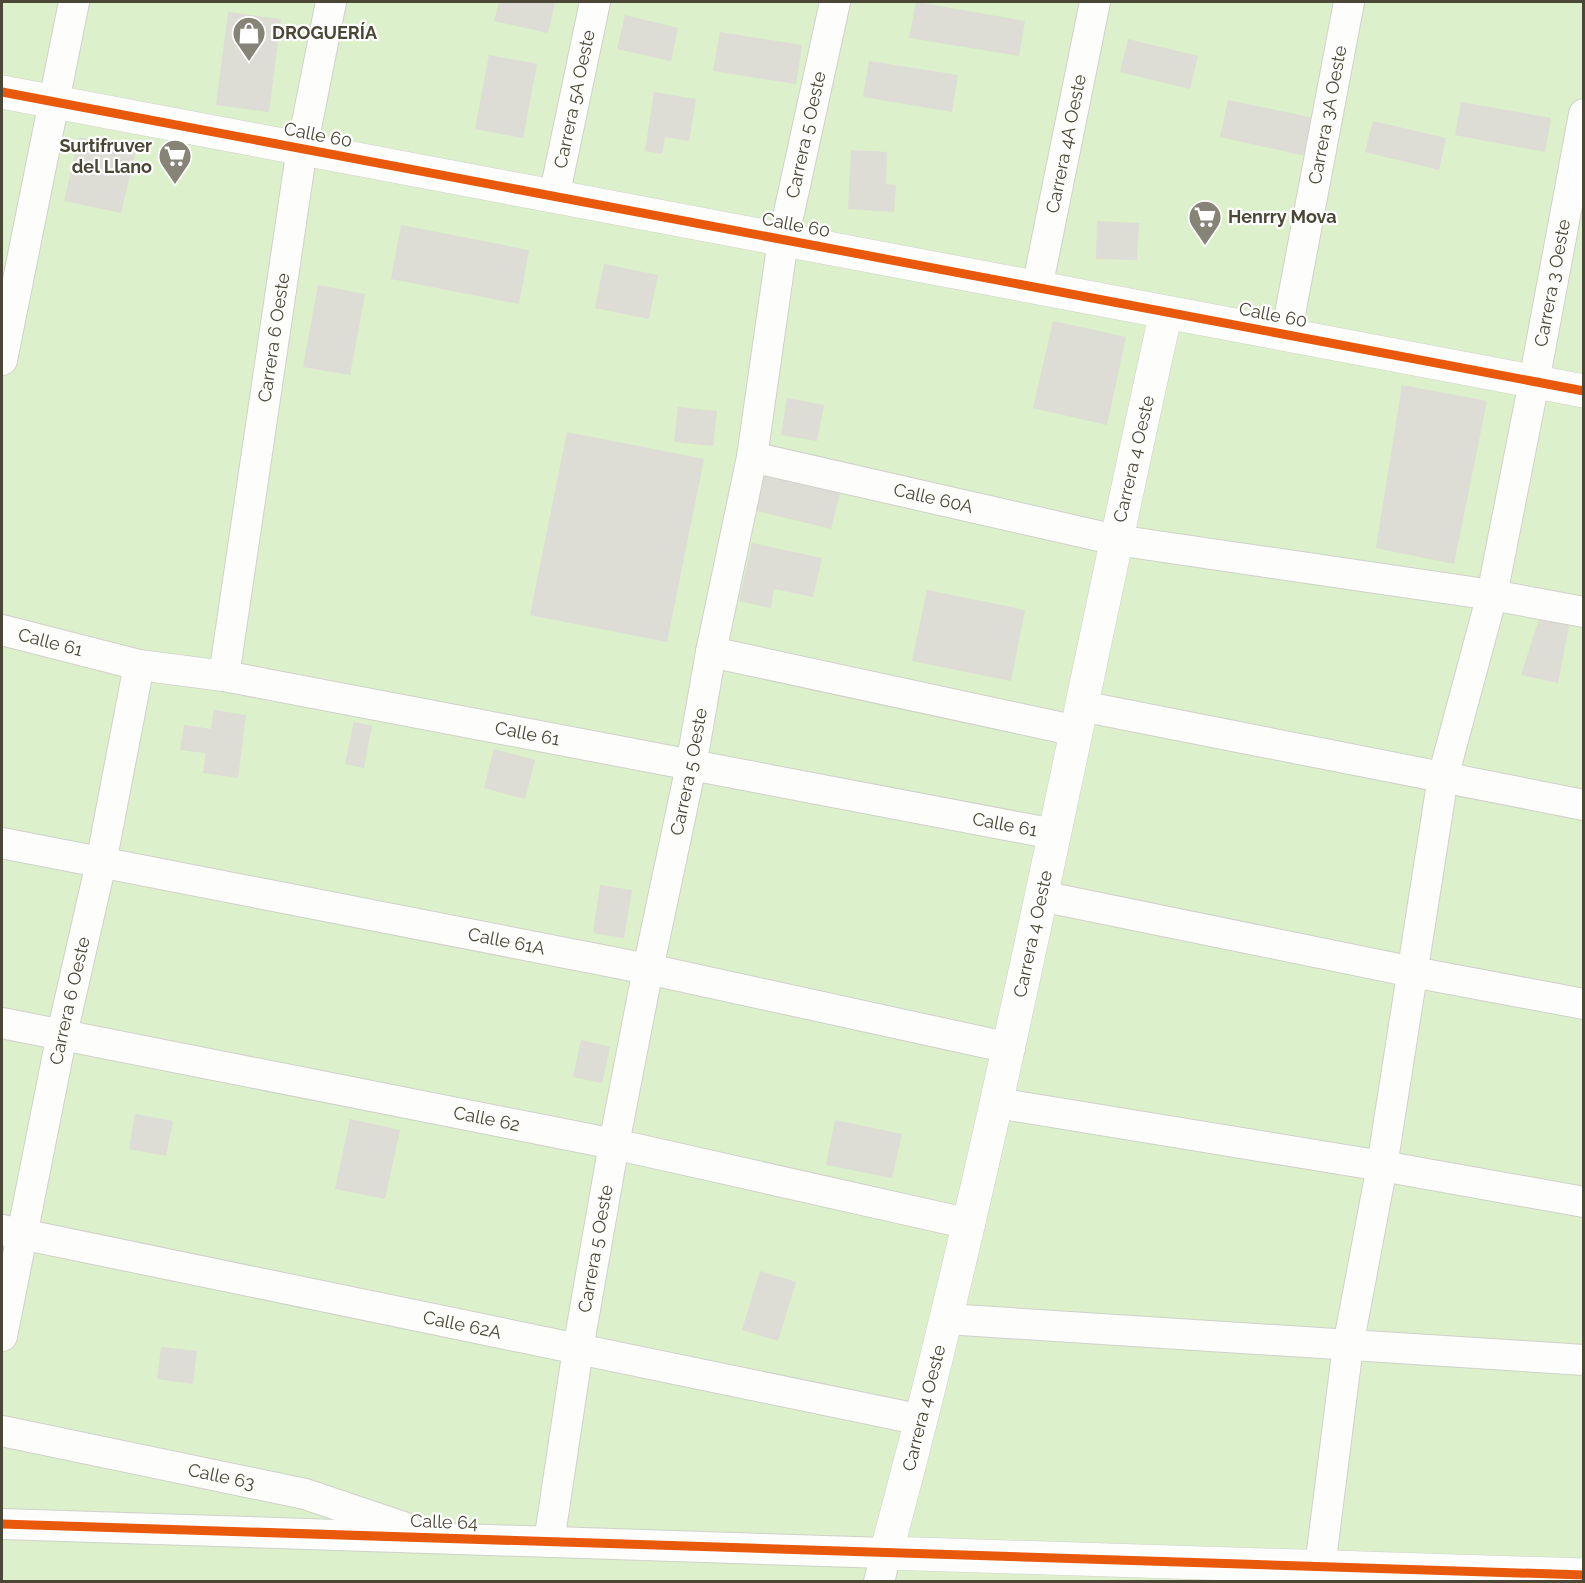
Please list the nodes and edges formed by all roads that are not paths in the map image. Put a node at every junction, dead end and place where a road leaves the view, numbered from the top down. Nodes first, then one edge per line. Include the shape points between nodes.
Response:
1 (74, 2) edge
2 (331, 2) edge
3 (595, 2) edge
4 (835, 2) edge
5 (1095, 2) edge
6 (1349, 2) edge
7 (2, 92) edge
8 (55, 102) junction
9 (1584, 114) edge
10 (302, 148) junction
11 (554, 197) junction
12 (783, 240) junction
13 (1037, 288) junction
14 (1166, 312) junction
15 (1286, 335) junction
16 (2, 360) edge
17 (1534, 382) junction
18 (1584, 391) edge
19 (752, 457) junction
20 (1116, 540) junction
21 (1492, 595) junction
22 (1584, 612) edge
23 (2, 630) edge
24 (711, 652) junction
25 (139, 665) junction
26 (224, 676) junction
27 (1079, 718) junction
28 (691, 766) junction
29 (1443, 777) junction
30 (1584, 805) edge
31 (1054, 834) junction
32 (2, 843) edge
33 (101, 863) junction
34 (1041, 896) junction
35 (648, 969) junction
36 (1413, 972) junction
37 (1584, 1004) edge
38 (2, 1023) edge
39 (62, 1035) junction
40 (1010, 1048) junction
41 (997, 1103) junction
42 (614, 1144) junction
43 (1382, 1166) junction
44 (1584, 1202) edge
45 (969, 1224) junction
46 (11, 1232) edge
47 (946, 1320) junction
48 (2, 1336) edge
49 (1348, 1346) junction
50 (578, 1349) junction
51 (1584, 1360) edge
52 (922, 1420) junction
53 (2, 1431) edge
54 (2, 1524) edge
55 (437, 1539) junction
56 (549, 1542) junction
57 (1320, 1567) junction
58 (882, 1568) edge
59 (1584, 1575) edge

1 - 8 street
2 - 10 street, Carrera 6 Oeste
3 - 11 street, Carrera 5A Oeste
4 - 12 street, Carrera 5 Oeste
5 - 13 street, Carrera 4A Oeste
6 - 15 street, Carrera 3A Oeste
7 - 8 street, Calle 60
8 - 10 street, Calle 60
8 - 16 street
9 - 17 street, Carrera 3 Oeste
10 - 11 street, Calle 60
10 - 26 street, Carrera 6 Oeste
11 - 12 street, Calle 60
12 - 13 street, Calle 60
12 - 19 street, Carrera 5 Oeste
13 - 14 street, Calle 60
14 - 15 street, Calle 60
14 - 20 street, Carrera 4 Oeste
15 - 17 street, Calle 60
17 - 18 street, Calle 60
17 - 21 street, Carrera 3 Oeste
19 - 20 street, Calle 60A
19 - 24 street, Carrera 5 Oeste
20 - 21 street, Calle 60A
20 - 27 street, Carrera 4 Oeste
21 - 22 street, Calle 60A
21 - 29 street, Carrera 3 Oeste
23 - 25 street, Calle 61
24 - 27 street
24 - 28 street, Carrera 5 Oeste
25 - 26 street, Calle 61
25 - 33 street, Carrera 6 Oeste
26 - 28 street, Calle 61
27 - 29 street
27 - 31 street, Carrera 4 Oeste
28 - 31 street, Calle 61
28 - 35 street, Carrera 5 Oeste
29 - 30 street
29 - 36 street, Carrera 3 Oeste
31 - 34 street, Carrera 4 Oeste
32 - 33 street, Calle 61A
33 - 35 street, Calle 61A
33 - 39 street, Carrera 6 Oeste
34 - 36 street
34 - 40 street, Carrera 4 Oeste
35 - 40 street, Calle 61A
35 - 42 street, Carrera 5 Oeste
36 - 37 street
36 - 43 street, Carrera 3 Oeste
38 - 39 street, Calle 62
39 - 42 street, Calle 62
39 - 46 street, Carrera 6 Oeste
40 - 41 street, Carrera 4 Oeste
41 - 43 street
41 - 45 street, Carrera 4 Oeste
42 - 45 street, Calle 62
42 - 50 street, Carrera 5 Oeste
43 - 44 street
43 - 49 street, Carrera 3 Oeste
45 - 47 street, Carrera 4 Oeste
46 - 48 street, Carrera 6 Oeste
46 - 50 street, Calle 62A
47 - 49 street
47 - 52 street, Carrera 4 Oeste
49 - 51 street
49 - 57 street, Carrera 3 Oeste
50 - 52 street, Calle 62A
50 - 56 street, Carrera 5 Oeste
52 - 58 street, Carrera 4 Oeste
53 - 55 street, Calle 63 via 305,1494
54 - 55 street, Calle 64
55 - 56 street, Calle 64
56 - 58 street, Calle 64
57 - 58 street
57 - 59 street

